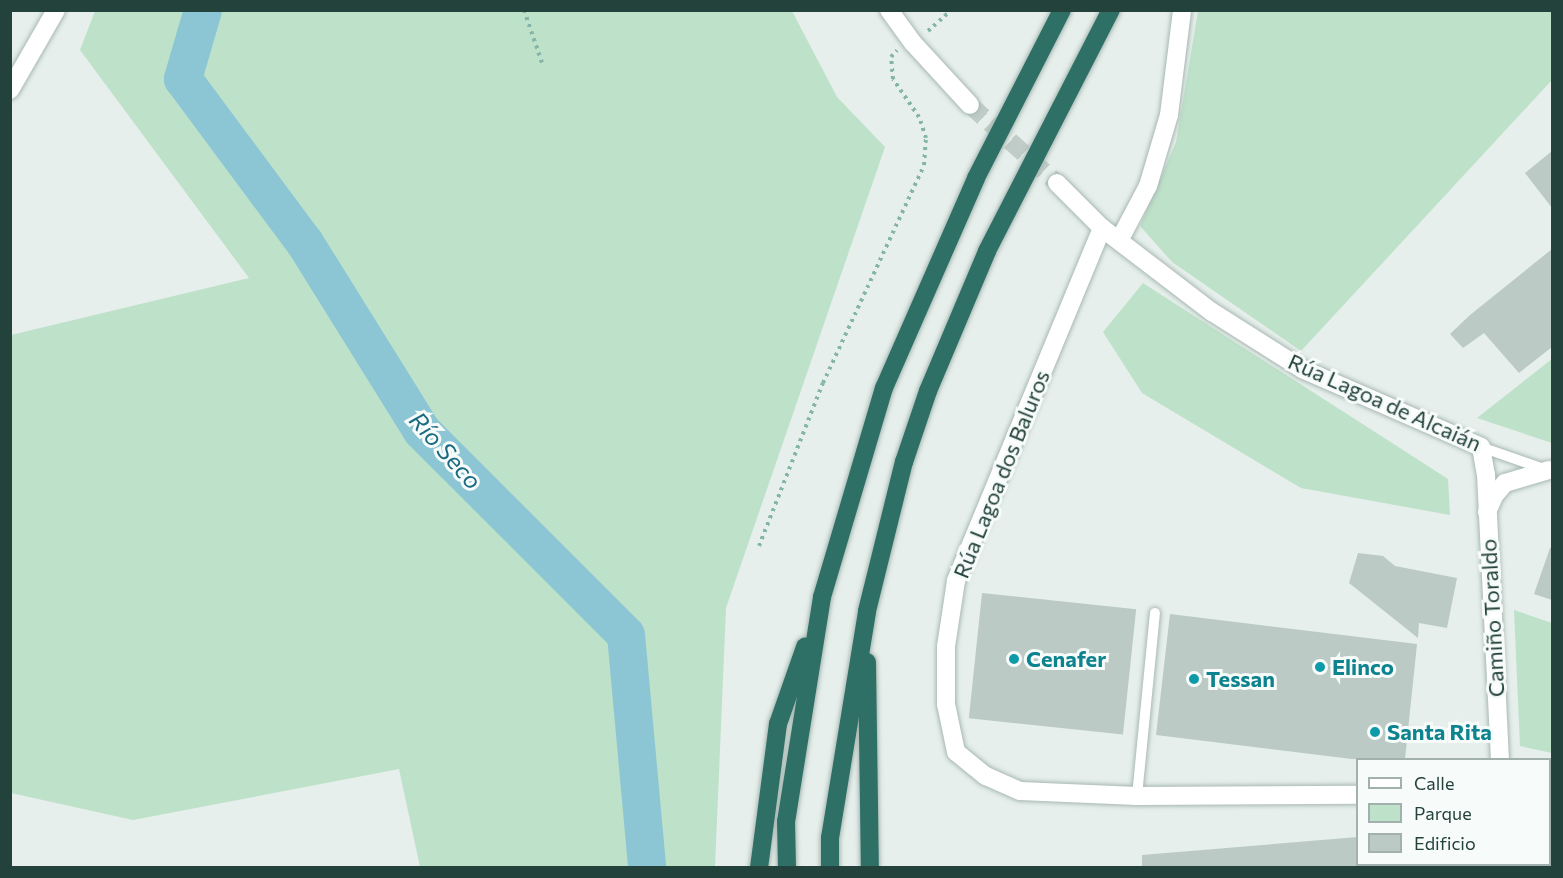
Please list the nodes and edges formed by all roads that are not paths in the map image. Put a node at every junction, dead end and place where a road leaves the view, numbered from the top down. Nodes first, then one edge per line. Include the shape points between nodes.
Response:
1 (56, 10) edge
2 (889, 10) edge
3 (1062, 10) edge
4 (1111, 10) edge
5 (1182, 10) edge
6 (10, 90) edge
7 (970, 105) tunnel mouth
8 (1057, 183) tunnel mouth
9 (1102, 228) junction
10 (1120, 239) junction
11 (1482, 447) junction
12 (1551, 471) edge
13 (1486, 513) junction
14 (822, 597) junction
15 (867, 610) junction
16 (1155, 613) dead end
17 (1500, 758) edge
18 (1356, 795) edge
19 (1137, 796) junction
20 (759, 867) edge
21 (787, 867) edge
22 (830, 867) edge
23 (870, 867) edge

1 - 6 street
2 - 7 street
3 - 14 highway via 976,178 884,388
4 - 15 highway via 987,251 928,391 904,462
5 - 10 street via 1169,115 1148,186
8 - 9 street, Rúa Lagoa de Alcaián
9 - 10 street, Rúa Lagoa de Alcaián
9 - 19 street, Rúa Lagoa dos Baluros via 956,581 946,646 946,704 956,752 986,776 1020,791
10 - 11 street, Rúa Lagoa de Alcaián via 1212,312 1302,369
11 - 12 lane, Rúa Lagoa de Alcaián
11 - 13 street, Camiño Toraldo
12 - 13 street via 1505,483
13 - 17 street, Camiño Toraldo
14 - 20 highway via 778,724
14 - 21 highway via 786,822
15 - 22 highway via 830,838
15 - 23 highway
16 - 19 lane
18 - 19 street, Rúa Lagoa dos Baluros

